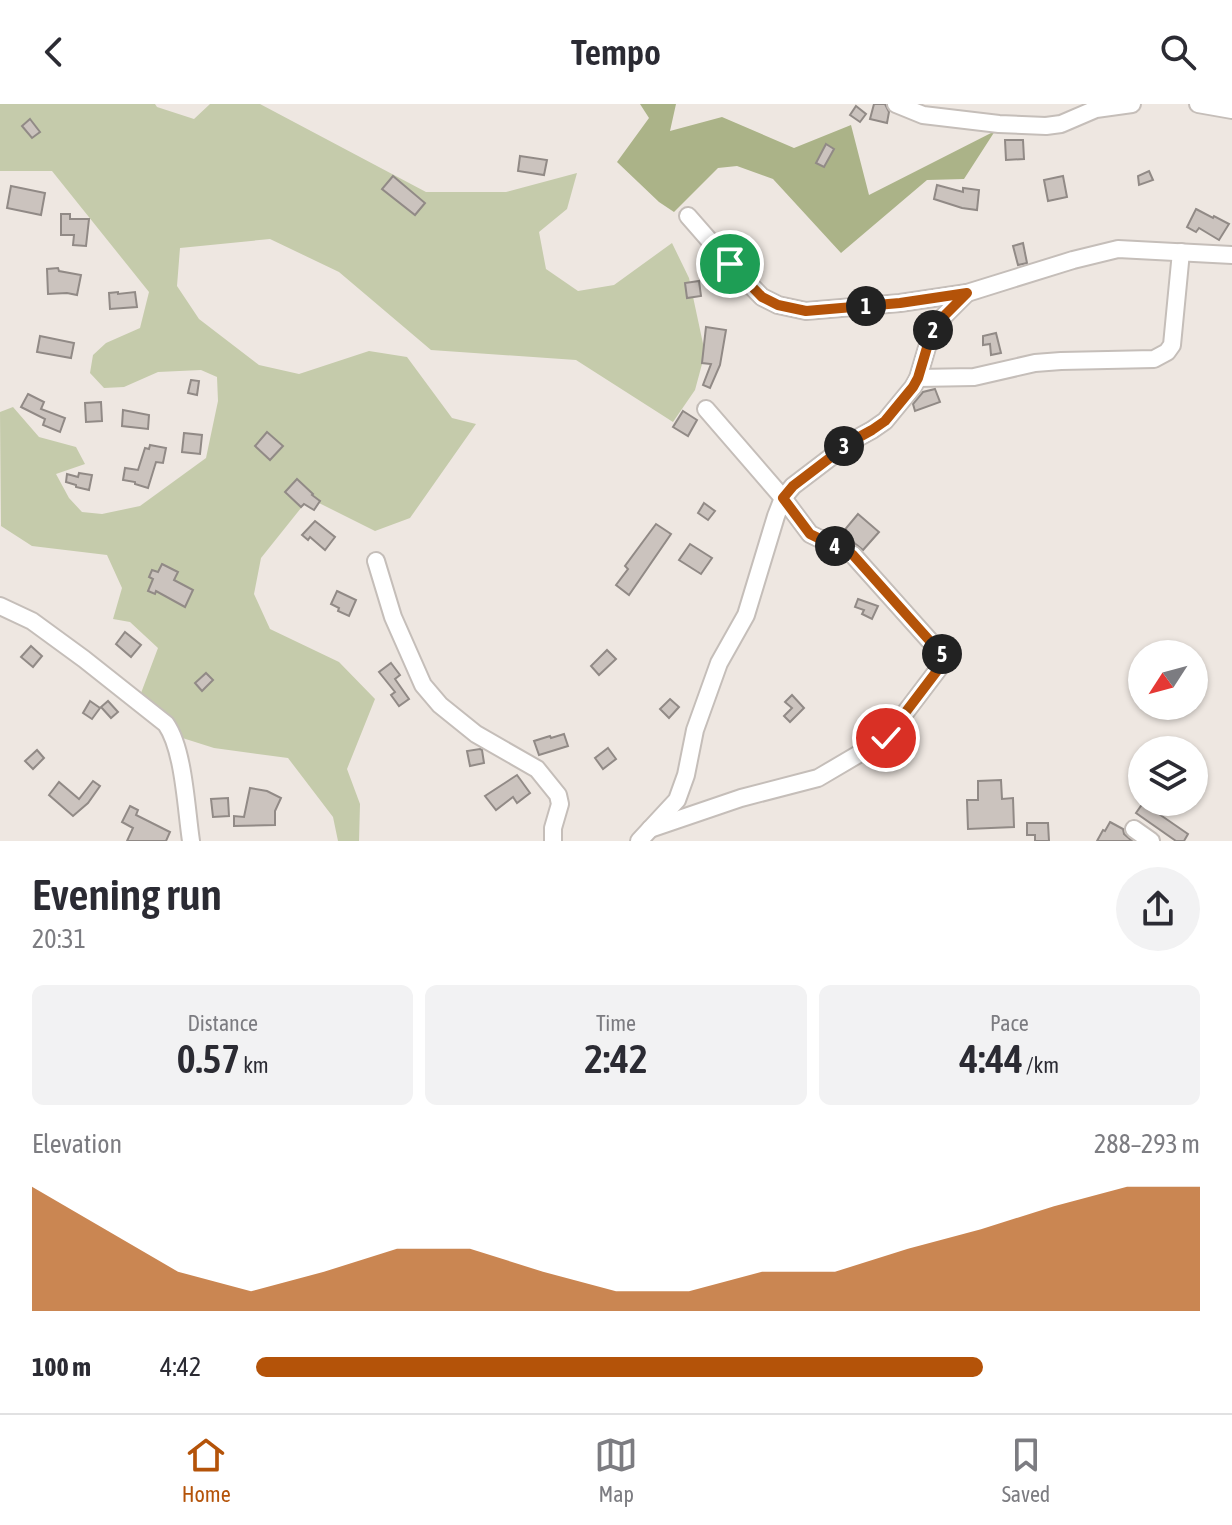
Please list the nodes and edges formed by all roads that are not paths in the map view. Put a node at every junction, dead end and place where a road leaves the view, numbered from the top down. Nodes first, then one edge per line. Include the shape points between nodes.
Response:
1 (896, 104) edge
2 (1132, 104) edge
3 (1198, 104) edge
4 (1232, 110) edge
5 (688, 216) dead end
6 (1181, 252) junction
7 (1232, 255) edge
8 (967, 293) junction
9 (918, 378) junction
10 (706, 409) dead end
11 (783, 498) junction
12 (376, 561) dead end
13 (0, 606) edge
14 (1134, 829) dead end
15 (644, 835) edge
16 (191, 841) edge
17 (553, 841) edge
18 (1151, 841) edge

1 - 2 street via 923,115 1046,126 1096,109
3 - 4 street
5 - 8 street via 762,297 778,305 806,311
6 - 7 street
6 - 8 street via 1118,249
6 - 9 street via 1172,345 1154,359 1035,363 974,377
8 - 9 street via 931,334
9 - 11 street via 885,421
10 - 11 street
11 - 15 street via 746,615 719,663 695,730 677,800
11 - 15 street via 810,534 853,555 946,659 886,738 818,778 741,798
12 - 17 street via 423,685 476,734 537,769 558,795
13 - 16 street via 32,621 166,724 178,750
14 - 18 street

